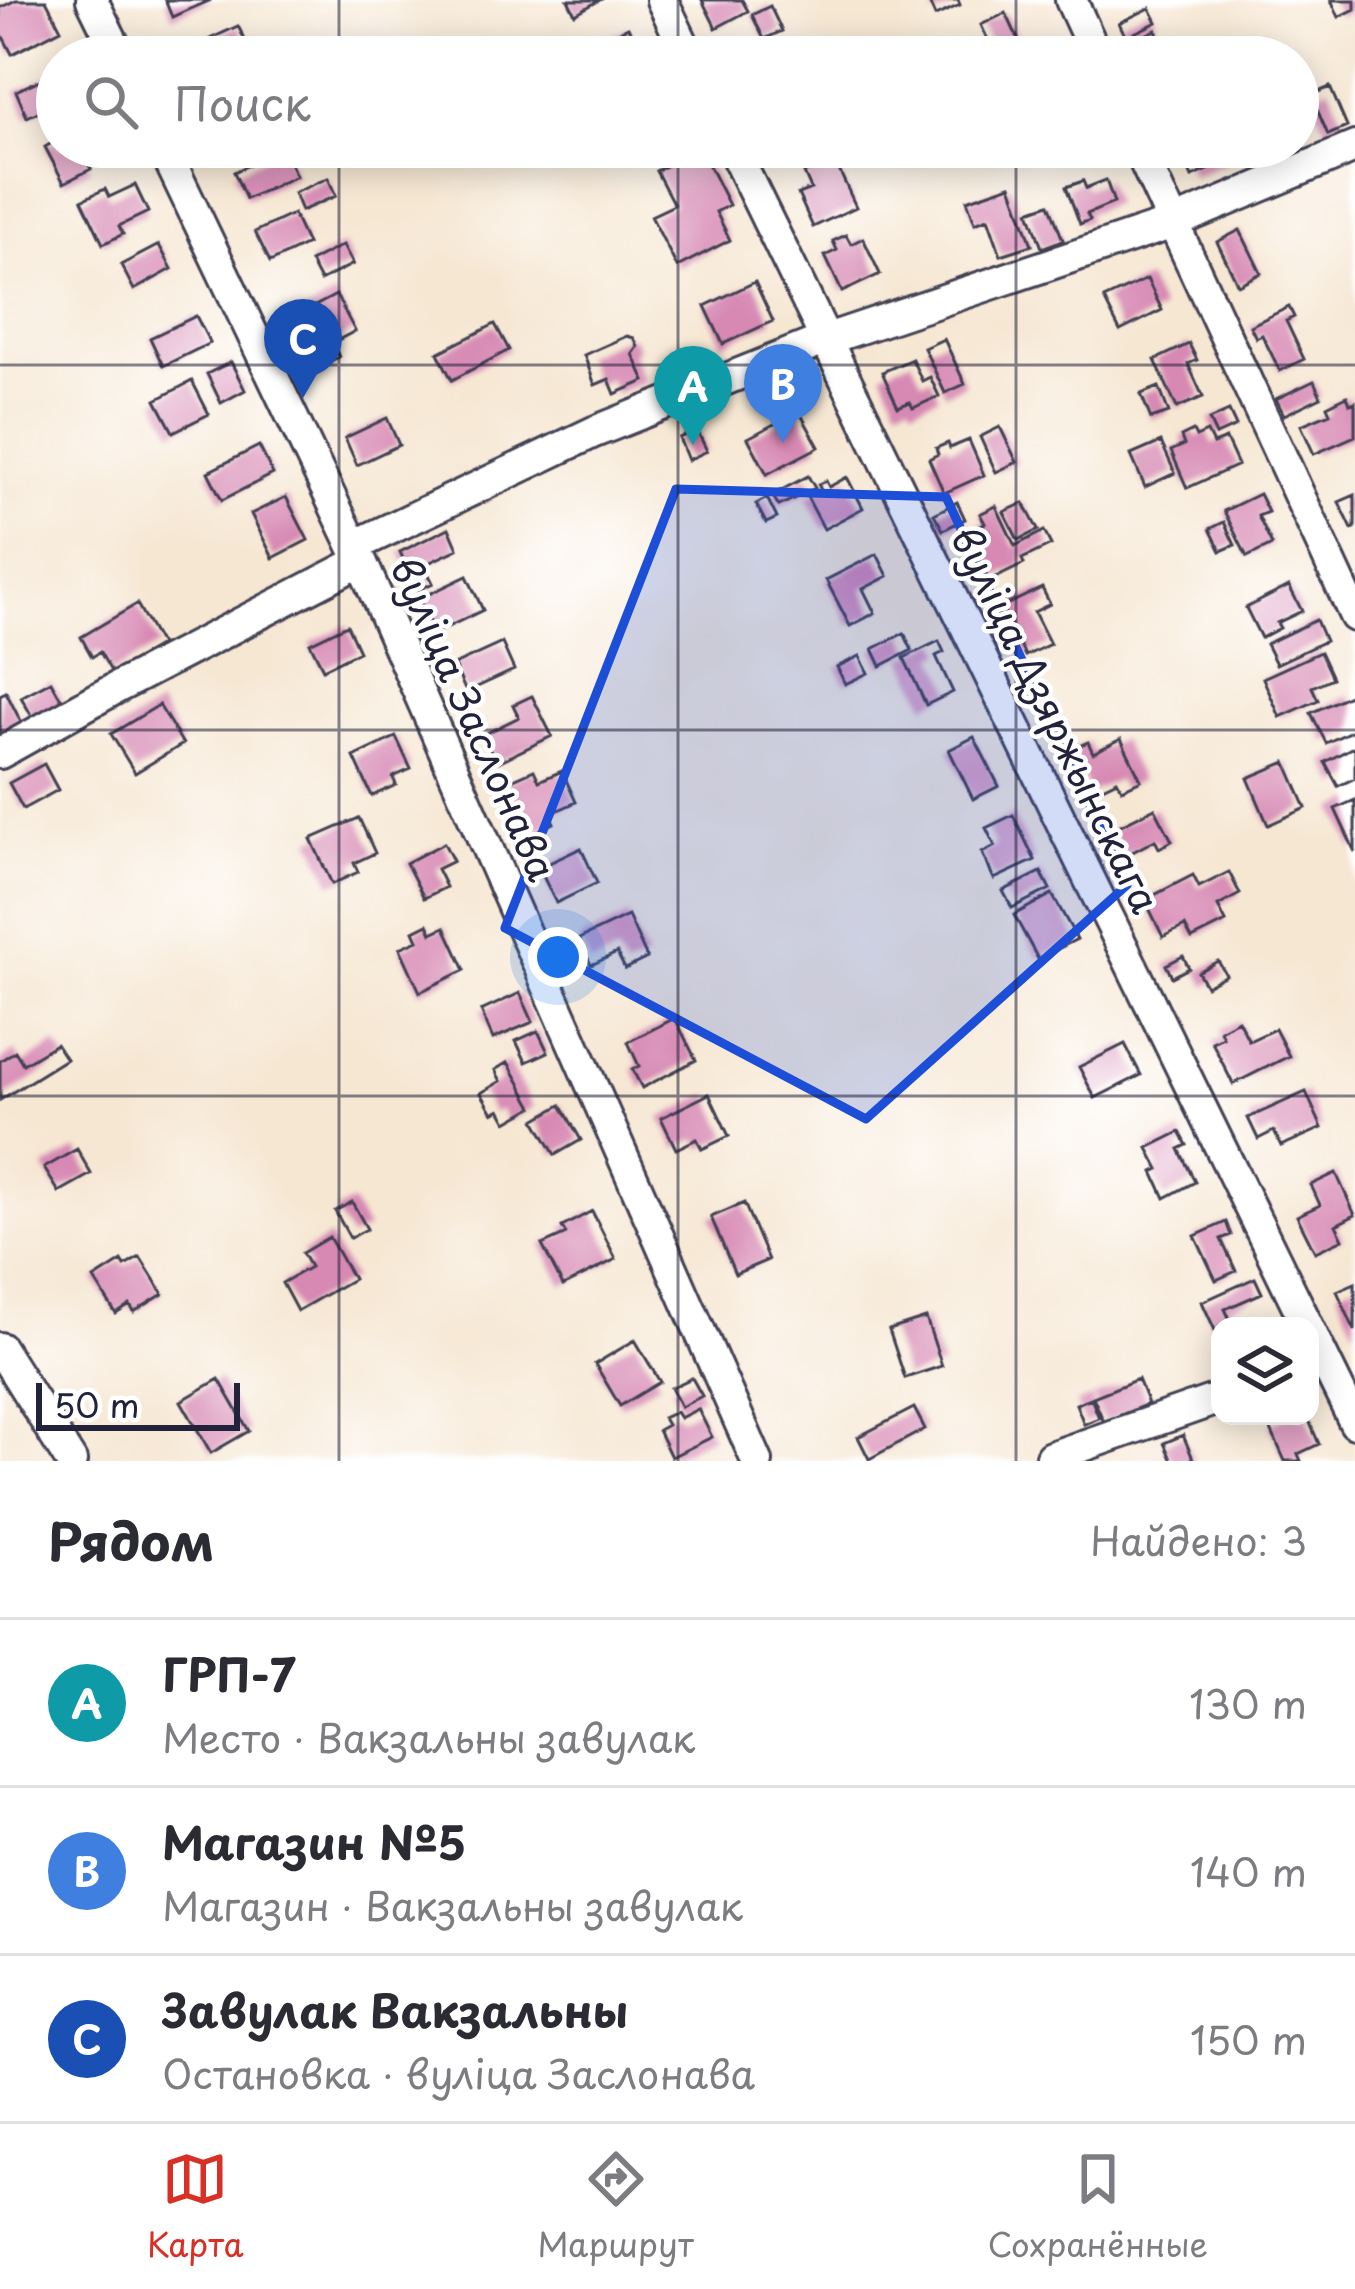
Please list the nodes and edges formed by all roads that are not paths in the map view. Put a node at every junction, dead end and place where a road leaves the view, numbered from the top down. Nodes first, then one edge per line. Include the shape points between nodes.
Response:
1 (92, 0) edge
2 (662, 0) edge
3 (1071, 0) edge
4 (110, 36) edge
5 (679, 36) edge
6 (1087, 36) edge
7 (1355, 147) edge
8 (1319, 162) edge
9 (173, 168) edge
10 (742, 168) edge
11 (1148, 168) edge
12 (1305, 168) edge
13 (1173, 223) junction
14 (824, 340) junction
15 (357, 553) junction
16 (1355, 616) edge
17 (0, 753) edge
18 (0, 1348) edge
19 (1331, 1359) edge
20 (1211, 1401) edge
21 (1355, 1423) edge
22 (1051, 1457) dead end
23 (71, 1461) edge
24 (757, 1461) edge

1 - 4 street
2 - 5 street
3 - 6 street
7 - 8 street
9 - 15 street, вуліца Заслонава
10 - 14 street, вуліца Дзяржынскага
11 - 13 street
12 - 13 street
13 - 14 street
13 - 16 street
14 - 15 street via 594,432
14 - 19 street, вуліца Дзяржынскага
15 - 17 street
15 - 24 street, вуліца Заслонава
18 - 23 street
19 - 21 street, вуліца Дзяржынскага
20 - 22 street

